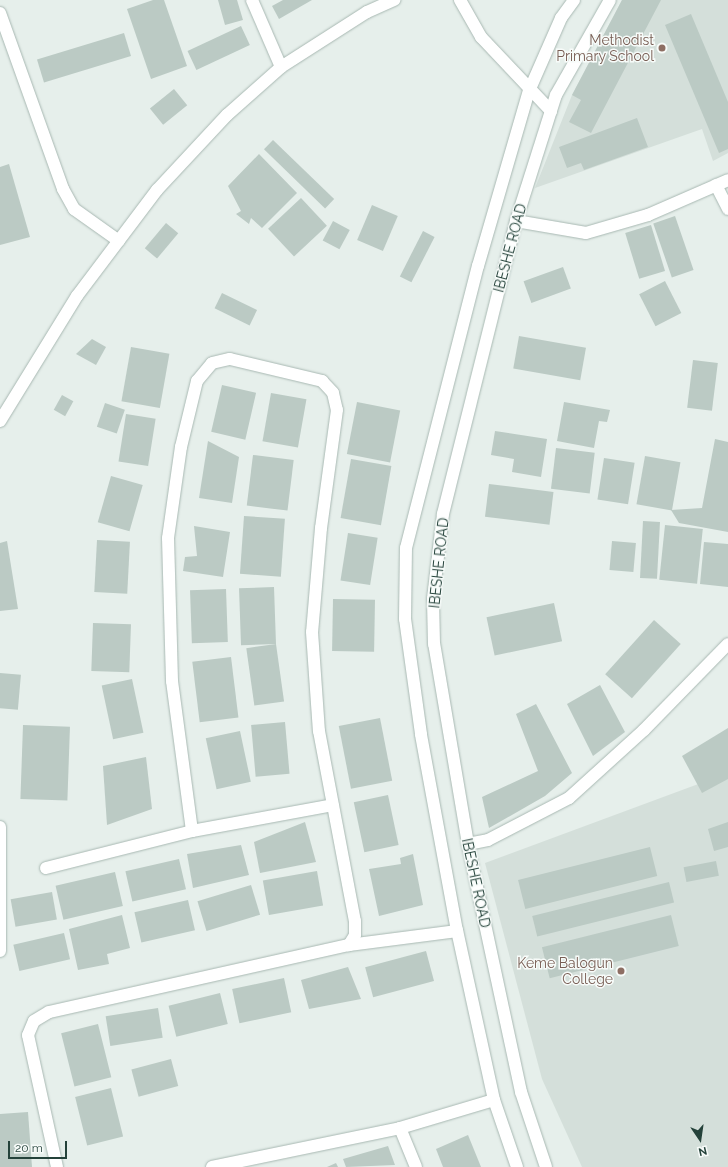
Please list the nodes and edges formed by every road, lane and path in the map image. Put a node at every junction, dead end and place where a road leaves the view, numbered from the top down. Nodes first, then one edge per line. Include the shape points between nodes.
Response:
1 (252, 0) edge
2 (394, 0) edge
3 (460, 0) edge
4 (574, 0) edge
5 (610, 0) edge
6 (0, 13) edge
7 (282, 67) junction
8 (529, 91) junction
9 (551, 111) junction
10 (728, 180) edge
11 (716, 186) junction
12 (728, 209) edge
13 (516, 221) junction
14 (119, 240) junction
15 (0, 421) edge
16 (728, 644) edge
17 (333, 805) junction
18 (0, 827) edge
19 (192, 831) junction
20 (468, 844) junction
21 (46, 868) dead end
22 (458, 932) junction
23 (348, 945) junction
24 (0, 951) edge
25 (494, 1100) junction
26 (400, 1128) junction
27 (260, 1162) edge
28 (57, 1167) edge
29 (212, 1167) edge
30 (416, 1167) edge
31 (517, 1167) edge
32 (546, 1167) edge

1 - 7 street
2 - 7 street via 367,12
3 - 8 street via 481,37
4 - 8 street, IBESHE ROAD via 561,18
5 - 9 street, IBESHE ROAD via 583,42
6 - 14 street via 63,189 80,214
7 - 14 street via 227,115 157,190
8 - 9 street
8 - 22 street, IBESHE ROAD via 478,266 406,548 404,619
9 - 13 street, IBESHE ROAD
10 - 11 street
11 - 12 street
11 - 13 street via 648,215 586,233
13 - 20 street, IBESHE ROAD via 443,514 433,599 434,644
14 - 15 street via 77,296
16 - 20 street via 644,730 569,798 488,840
17 - 19 street
17 - 19 street via 319,731 312,632 321,528 338,410 333,393 322,381 230,359 212,363 197,381 181,447 168,538 172,681
17 - 23 street via 356,921 355,935
18 - 24 street
19 - 21 street
20 - 32 street, IBESHE ROAD via 520,1092
22 - 23 street
22 - 25 street, IBESHE ROAD
23 - 28 street via 49,1012 34,1021 28,1035
25 - 26 street
25 - 31 street, IBESHE ROAD
26 - 27 street
26 - 30 street
27 - 29 street

